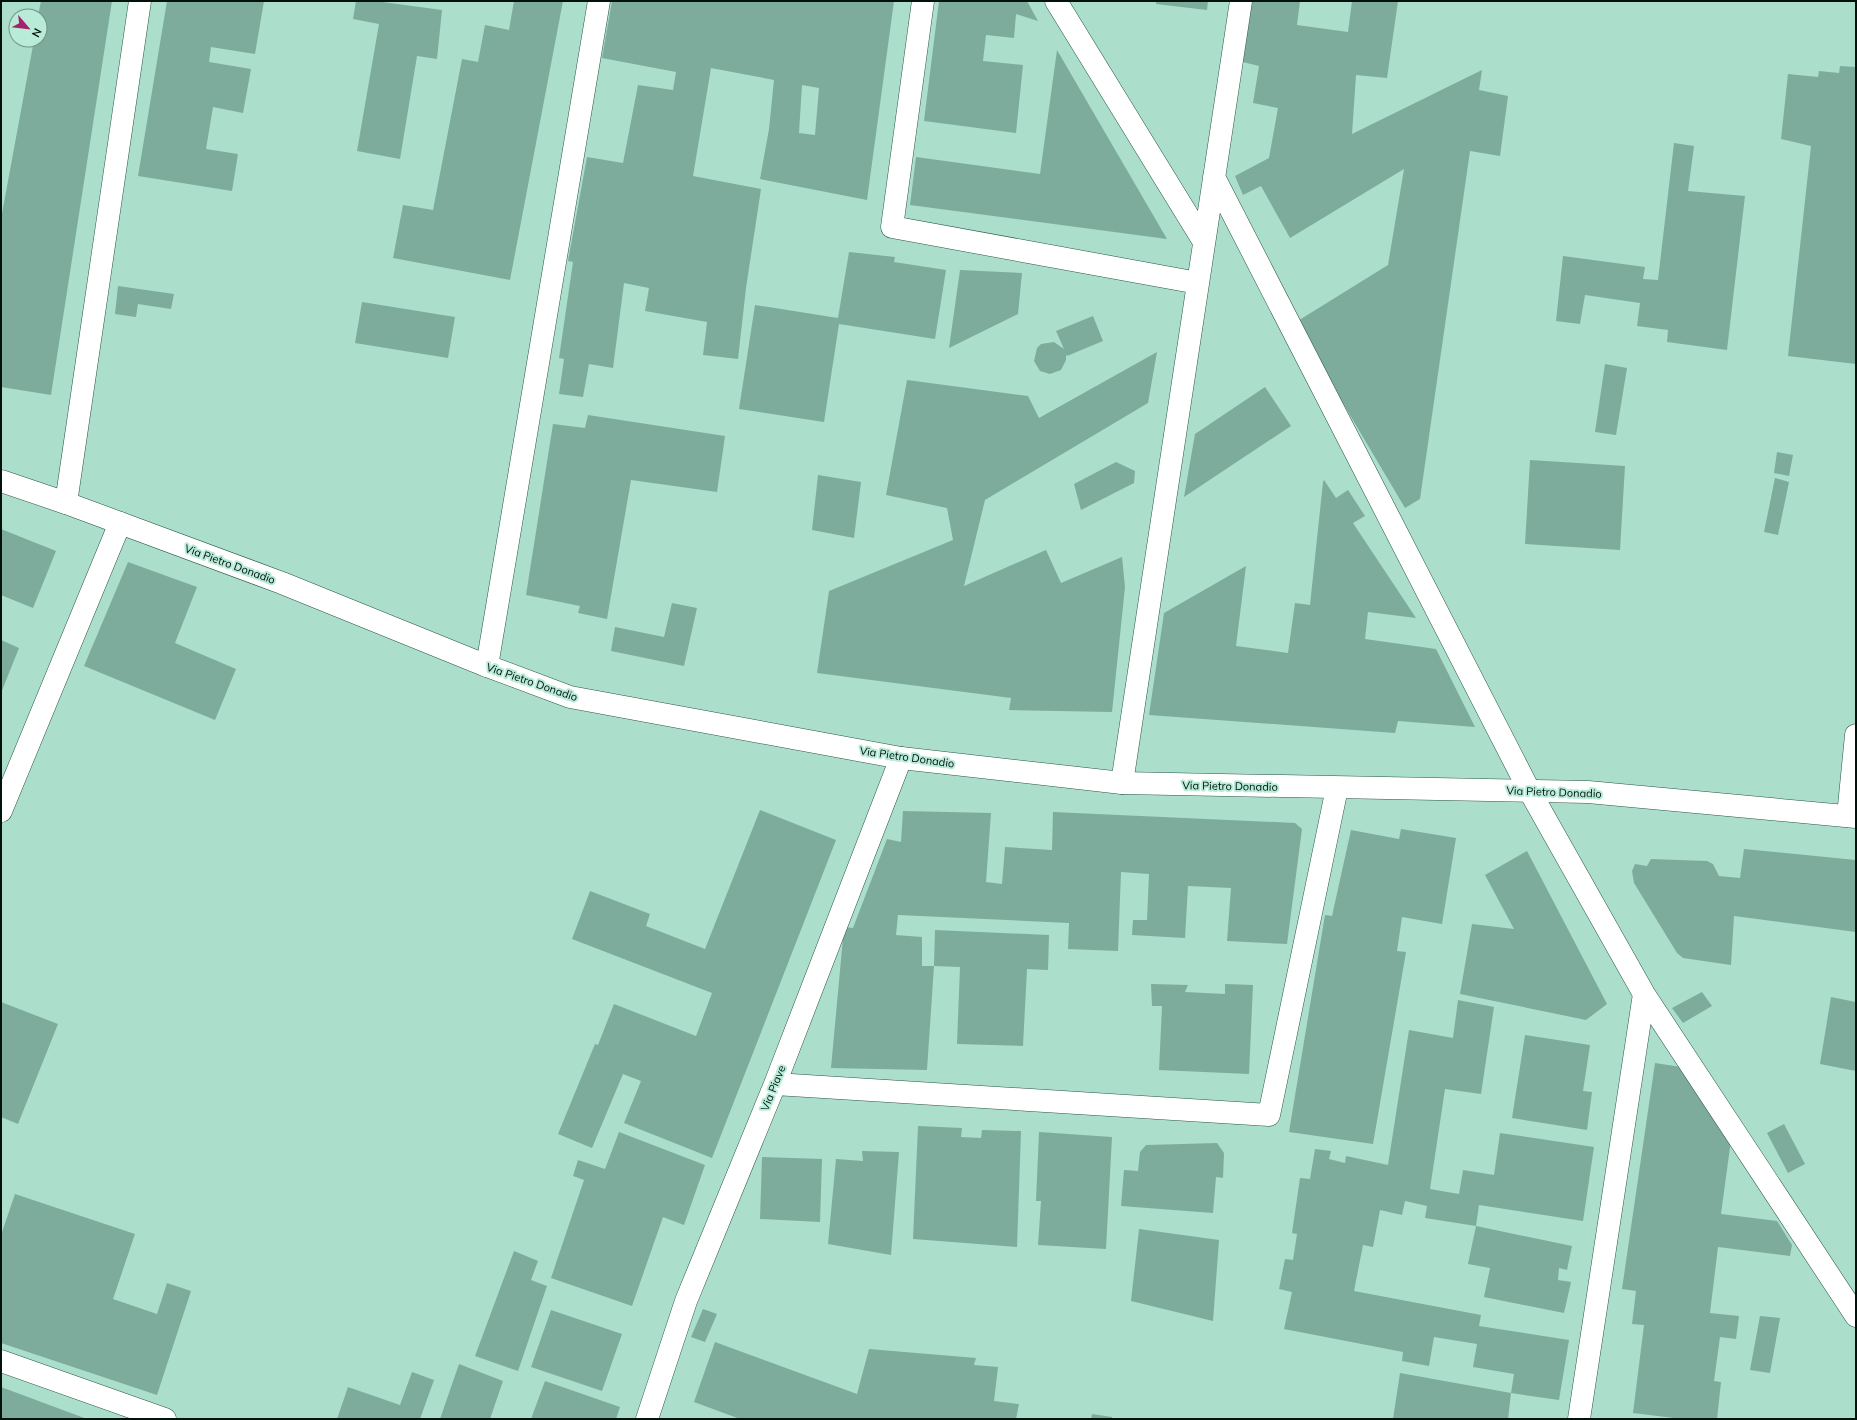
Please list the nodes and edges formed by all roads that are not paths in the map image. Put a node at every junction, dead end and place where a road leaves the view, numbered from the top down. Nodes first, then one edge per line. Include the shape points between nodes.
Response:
1 (140, 1) edge
2 (599, 1) edge
3 (923, 1) edge
4 (1056, 1) edge
5 (1241, 1) edge
6 (1214, 178) junction
7 (1204, 242) junction
8 (1198, 283) junction
9 (1, 481) edge
10 (66, 503) junction
11 (120, 524) junction
12 (486, 666) junction
13 (1856, 736) edge
14 (901, 758) junction
15 (1122, 783) junction
16 (1337, 788) junction
17 (1529, 790) junction
18 (1, 811) edge
19 (1852, 816) edge
20 (1644, 994) junction
21 (775, 1084) junction
22 (1856, 1316) edge
23 (1, 1361) edge
24 (165, 1419) edge
25 (646, 1419) edge
26 (1579, 1419) edge

1 - 10 street
2 - 12 street
3 - 8 street via 892,227
4 - 7 street
5 - 6 street
6 - 7 street
6 - 17 street
7 - 8 street
8 - 15 street
9 - 10 street, Via Pietro Donadio
10 - 11 street, Via Pietro Donadio
11 - 12 street, Via Pietro Donadio via 282,583
11 - 18 street
12 - 14 street, Via Pietro Donadio via 570,697
13 - 19 street
14 - 15 street, Via Pietro Donadio
14 - 21 street, Via Piave
15 - 16 street, Via Pietro Donadio
16 - 17 street, Via Pietro Donadio
16 - 21 street via 1269,1115
17 - 19 street, Via Pietro Donadio via 1588,792
17 - 20 street
20 - 22 street
20 - 26 street
21 - 25 street, Via Piave via 686,1301
23 - 24 street

